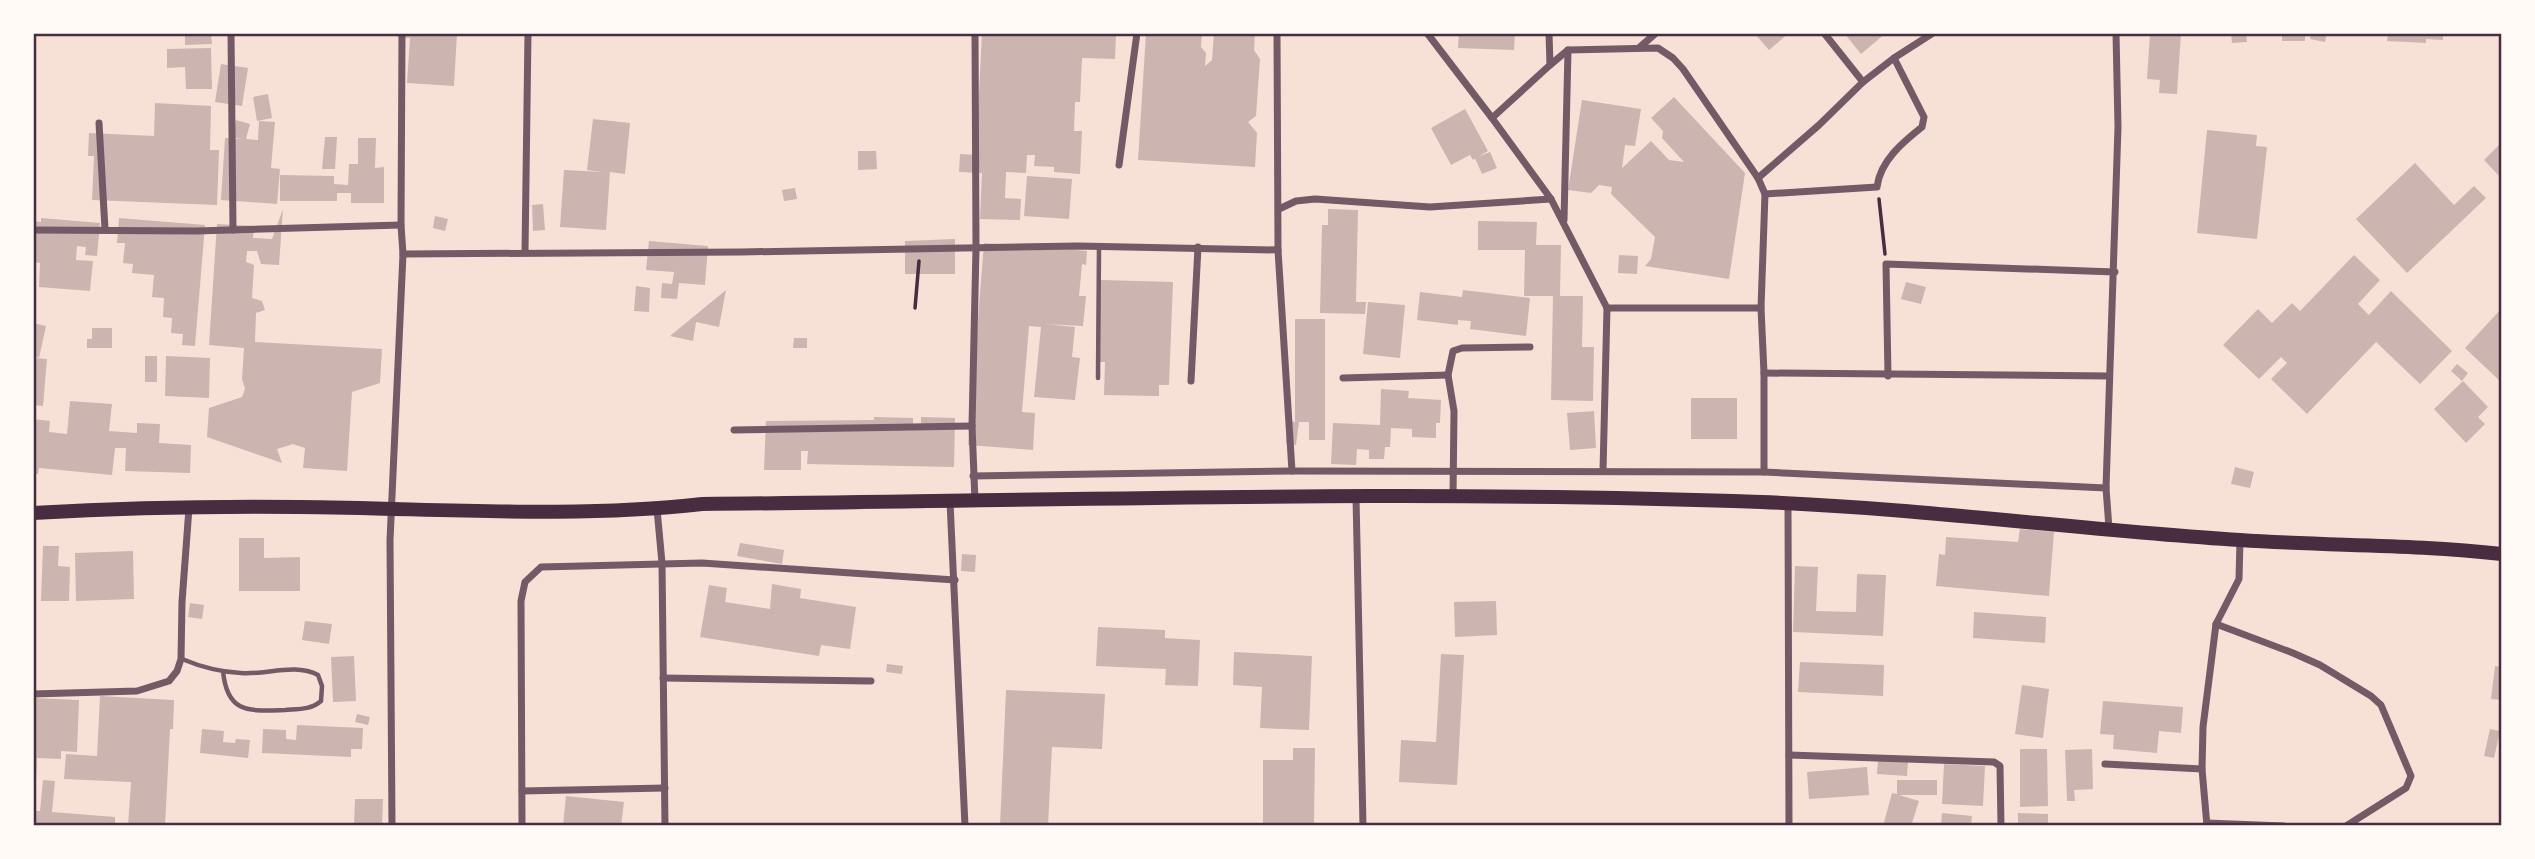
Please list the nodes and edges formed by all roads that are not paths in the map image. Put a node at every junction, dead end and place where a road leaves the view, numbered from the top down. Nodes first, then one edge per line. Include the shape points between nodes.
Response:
1 (231, 33) edge
2 (402, 33) edge
3 (528, 33) edge
4 (975, 33) edge
5 (1137, 33) edge
6 (1277, 33) edge
7 (1427, 33) edge
8 (1549, 33) edge
9 (1656, 33) edge
10 (1824, 33) edge
11 (1933, 33) edge
12 (2116, 33) edge
13 (1639, 47) junction
14 (1568, 50) junction
15 (1894, 58) junction
16 (1550, 65) junction
17 (1863, 82) junction
18 (1492, 118) junction
19 (99, 123) dead end
20 (1119, 166) dead end
21 (1758, 178) junction
22 (1765, 194) junction
23 (1551, 199) junction
24 (1279, 209) junction
25 (1564, 223) junction
26 (401, 225) junction
27 (105, 229) junction
28 (33, 230) edge
29 (233, 230) junction
30 (1099, 247) junction
31 (1198, 247) junction
32 (976, 248) junction
33 (1278, 250) junction
34 (524, 252) junction
35 (403, 254) junction
36 (2115, 272) junction
37 (1607, 308) junction
38 (1761, 308) junction
39 (1530, 347) dead end
40 (1765, 373) junction
41 (1448, 375) junction
42 (1888, 376) junction
43 (2109, 376) junction
44 (1098, 378) dead end
45 (1343, 378) dead end
46 (1191, 381) dead end
47 (972, 426) junction
48 (734, 430) dead end
49 (1292, 471) junction
50 (1455, 471) junction
51 (1603, 471) junction
52 (1764, 472) junction
53 (973, 476) junction
54 (2106, 488) junction
55 (1356, 497) junction
56 (1453, 498) junction
57 (975, 501) junction
58 (950, 502) junction
59 (1788, 504) junction
60 (189, 508) junction
61 (393, 509) junction
62 (657, 509) junction
63 (33, 513) edge
64 (2109, 528) junction
65 (2240, 540) junction
66 (2502, 554) edge
67 (662, 563) junction
68 (955, 580) junction
69 (2216, 624) junction
70 (181, 659) junction
71 (223, 671) junction
72 (663, 678) junction
73 (870, 681) dead end
74 (33, 694) edge
75 (1789, 755) junction
76 (2105, 765) dead end
77 (2202, 768) junction
78 (665, 788) junction
79 (522, 791) junction
80 (2207, 825) edge
81 (392, 826) edge
82 (522, 826) edge
83 (665, 826) edge
84 (965, 826) edge
85 (1363, 826) edge
86 (1789, 826) edge
87 (2000, 826) edge
88 (2284, 826) edge
89 (2346, 826) edge

1 - 29 street
2 - 26 street
3 - 34 street
4 - 32 street
5 - 20 street
6 - 24 street
7 - 18 street
8 - 16 street
9 - 13 street
10 - 17 street
11 - 15 street
12 - 36 street
13 - 14 street
13 - 21 street via 1658,48 1673,58
14 - 16 street
14 - 25 street
15 - 17 street
15 - 22 street via 1924,117 1922,127 1900,144 1885,165 1877,187
16 - 18 street
17 - 21 street
18 - 23 street
19 - 27 street
21 - 22 street
22 - 38 street
23 - 24 street via 1430,207 1315,199
23 - 25 street
24 - 33 street
25 - 37 street
26 - 29 street
26 - 35 street
27 - 28 street
27 - 29 street
30 - 31 street
30 - 32 street
30 - 44 lane
31 - 33 street
31 - 46 street
32 - 34 street
32 - 47 street
33 - 49 street
34 - 35 street
35 - 61 street
36 - 42 street via 1886,264
36 - 43 street
37 - 38 street
37 - 51 street
38 - 40 street
39 - 41 street via 1453,351
40 - 42 street
40 - 52 street
41 - 45 street
41 - 50 street
42 - 43 street
43 - 54 street
47 - 48 street
47 - 53 street
49 - 50 street
49 - 53 street
50 - 51 street
50 - 56 street
51 - 52 street
52 - 54 street
53 - 57 street
54 - 64 street
55 - 56 main road
55 - 57 main road
55 - 85 street
56 - 59 main road
57 - 58 main road
58 - 62 main road via 702,504
58 - 68 street
59 - 64 main road
59 - 75 street
60 - 61 main road
60 - 63 main road
60 - 70 street
61 - 62 main road
61 - 81 street
62 - 67 street
64 - 65 main road
65 - 66 main road
65 - 69 street via 2239,579
67 - 68 street
67 - 72 street
67 - 79 street via 541,567 525,582 521,601
68 - 84 street
69 - 77 street
69 - 89 street via 2320,665 2381,705 2411,776 2406,788
70 - 71 lane
70 - 74 street via 169,681 137,691
71 - 71 lane via 307,670 318,676 321,701 302,709 251,711 225,690
72 - 73 street
72 - 78 street
75 - 86 street
75 - 87 street via 1994,762 2000,766
76 - 77 street
77 - 80 street
78 - 79 street
78 - 83 street
79 - 82 street
80 - 88 street

